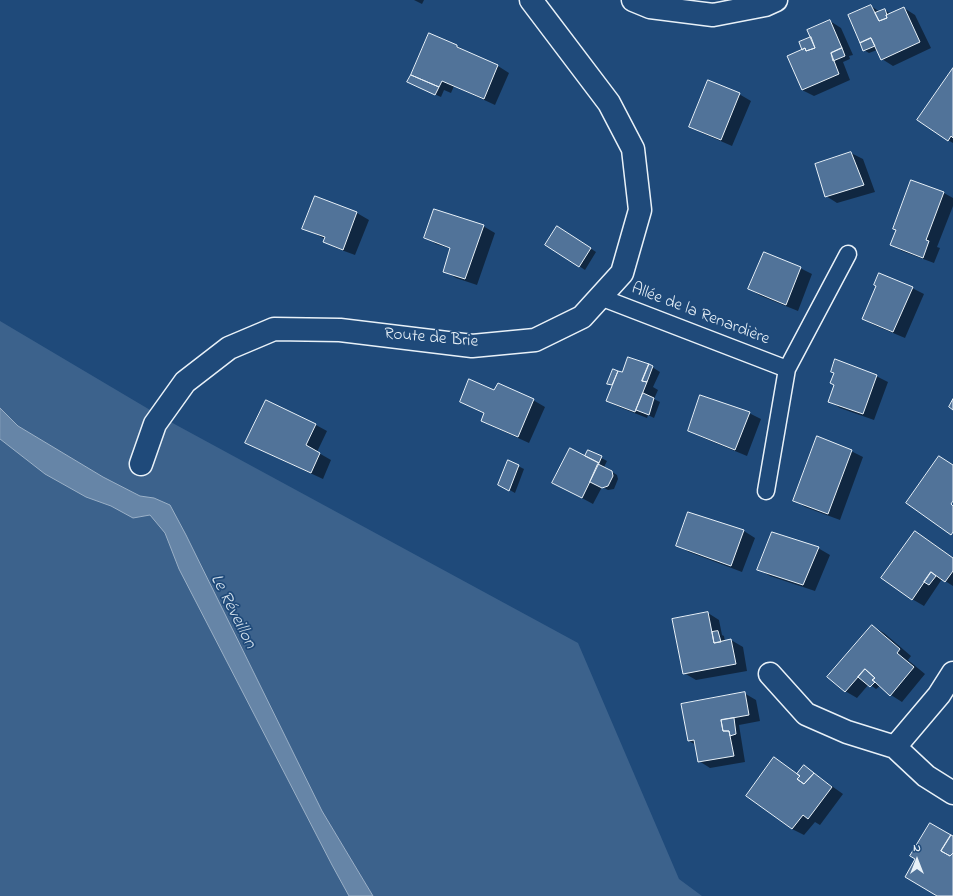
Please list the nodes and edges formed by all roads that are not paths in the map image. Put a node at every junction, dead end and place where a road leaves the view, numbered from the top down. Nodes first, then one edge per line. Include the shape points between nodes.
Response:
1 (531, 0) edge
2 (633, 0) edge
3 (776, 0) edge
4 (848, 254) dead end
5 (600, 297) junction
6 (787, 369) junction
7 (141, 464) dead end
8 (766, 491) dead end
9 (953, 672) edge
10 (770, 674) dead end
11 (895, 747) junction
12 (953, 793) edge

1 - 5 street, Route de Brie via 609,103 633,149 640,210 622,273
2 - 3 street via 650,7 714,15 765,5
4 - 6 lane
5 - 6 lane, Allée de la Renardière
5 - 7 street, Route de Brie via 582,317 535,340 527,341 472,346 340,330 274,329 229,348 185,382 155,424
6 - 8 lane
9 - 11 street via 939,695
10 - 11 street via 806,714 847,732
11 - 12 street via 926,776

